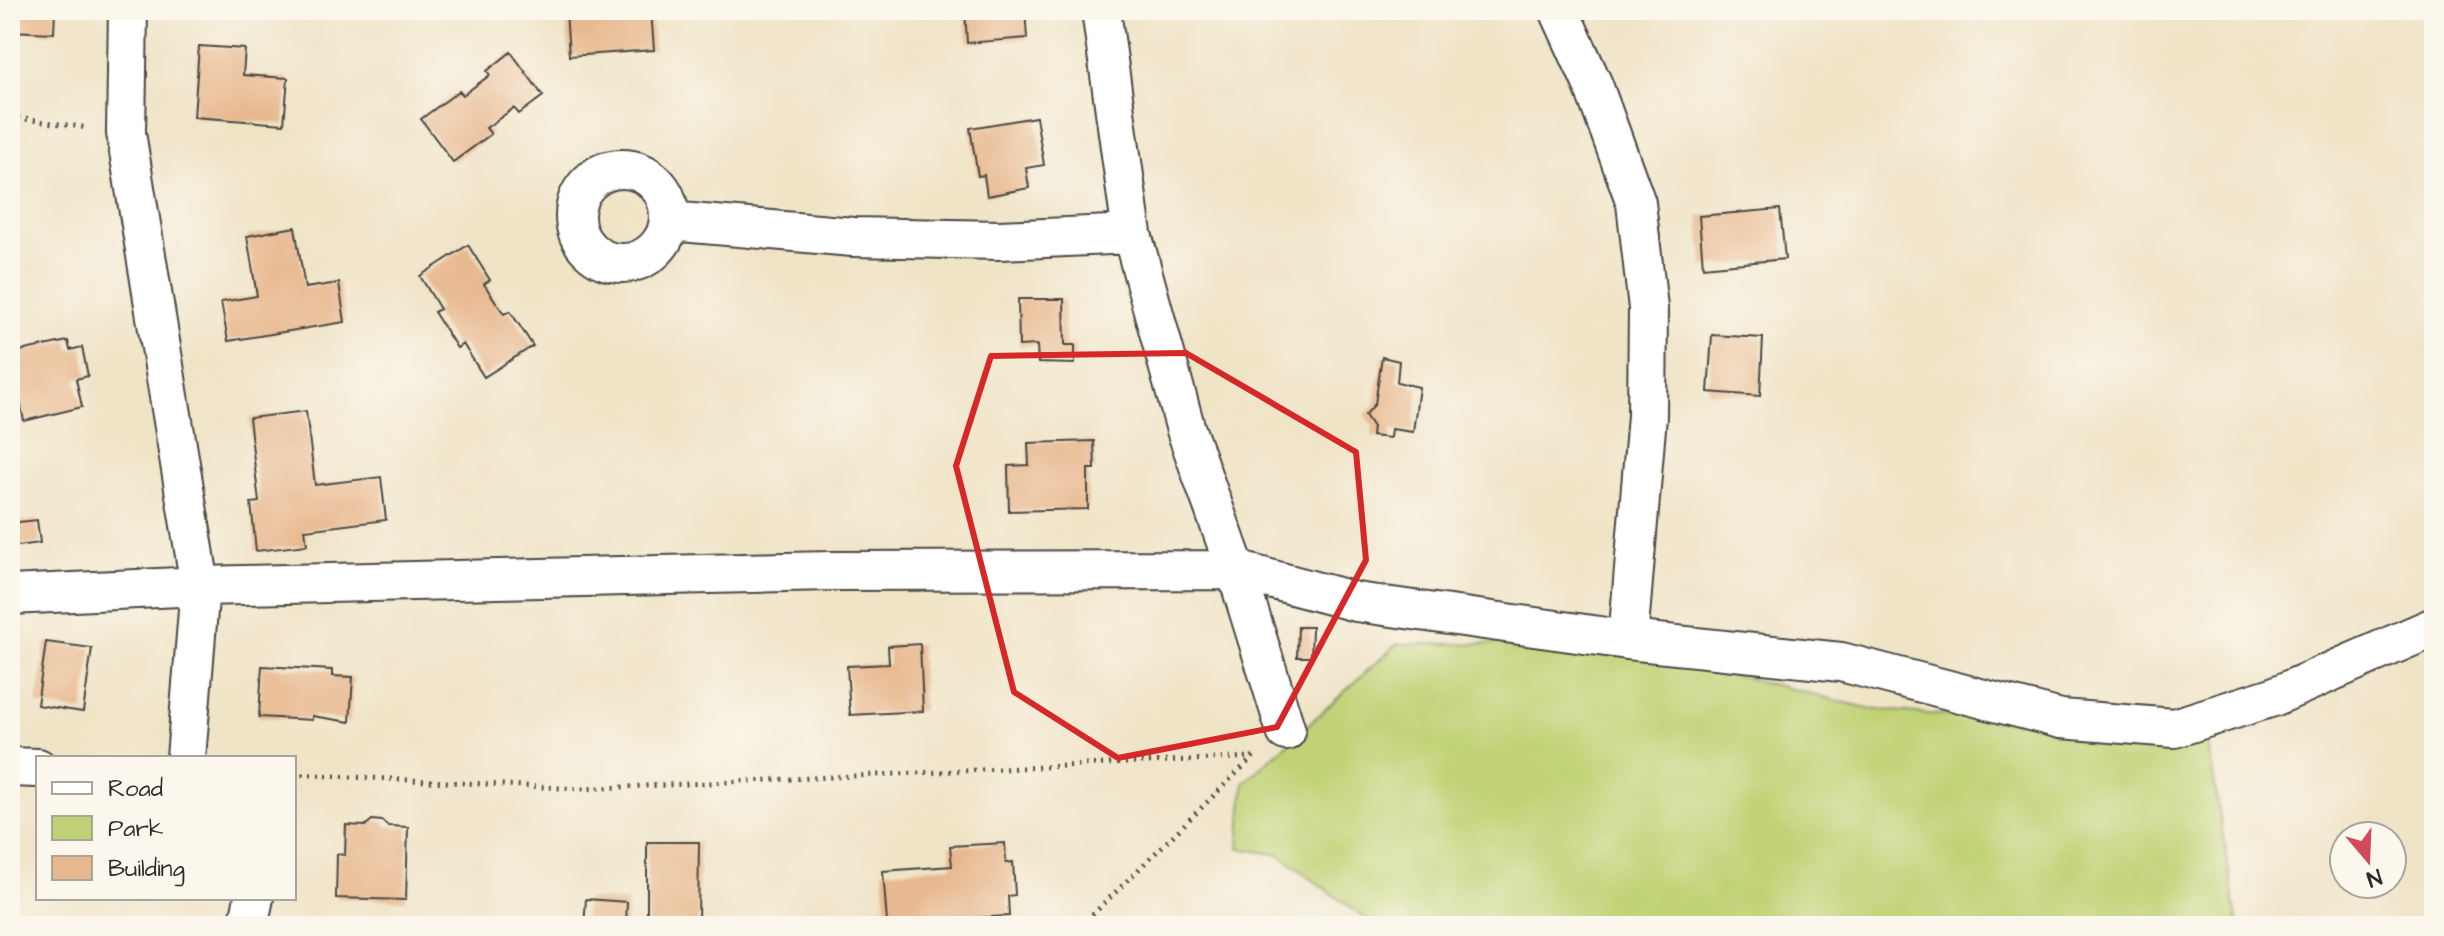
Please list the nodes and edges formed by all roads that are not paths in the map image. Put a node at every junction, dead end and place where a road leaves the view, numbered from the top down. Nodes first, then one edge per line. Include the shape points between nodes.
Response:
1 (128, 10) edge
2 (1101, 10) edge
3 (1559, 10) edge
4 (669, 221) dead end
5 (1132, 234) junction
6 (1236, 570) junction
7 (200, 586) junction
8 (10, 595) edge
9 (2434, 627) edge
10 (1628, 640) junction
11 (1286, 731) road end
12 (186, 756) edge
13 (10, 767) edge
14 (36, 768) edge
15 (254, 900) edge
16 (248, 926) edge

1 - 7 street via 126,133
2 - 5 street
3 - 10 street via 1636,203 1648,308 1647,416
4 - 5 street via 853,237 1000,240
5 - 6 street via 1186,430
6 - 7 street via 831,571
6 - 10 street via 1356,602
6 - 11 street
7 - 8 street
7 - 12 street
9 - 10 street via 2273,697 2174,728 2061,719 1841,662
13 - 14 street
15 - 16 street

